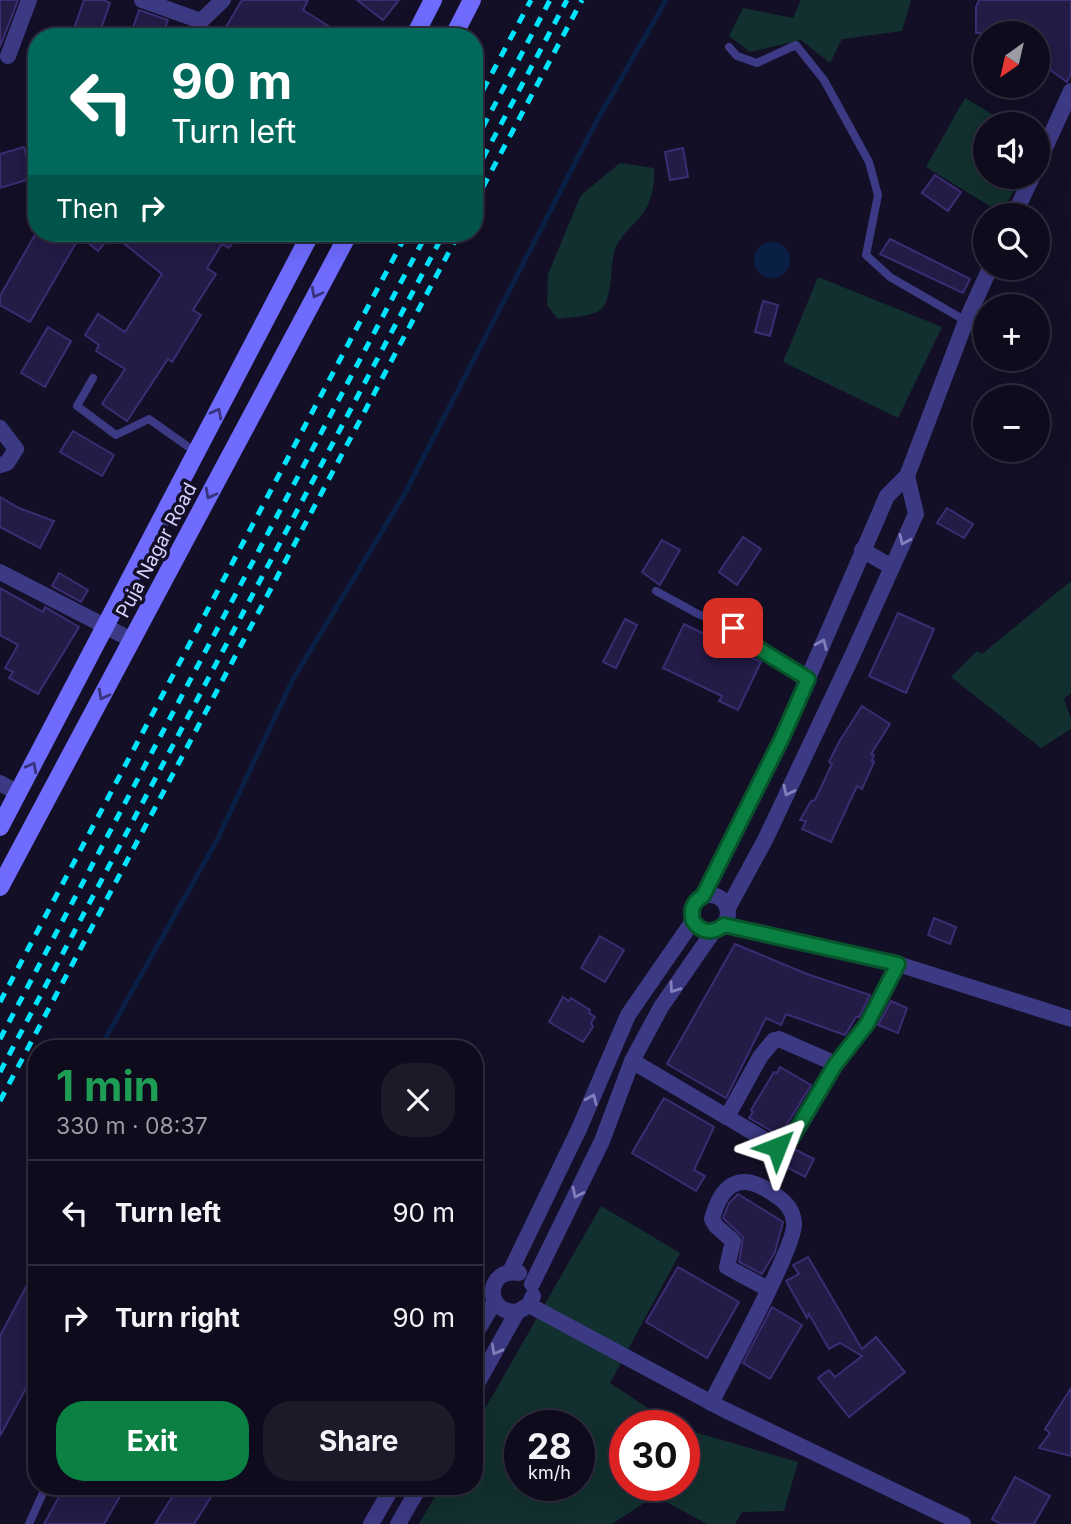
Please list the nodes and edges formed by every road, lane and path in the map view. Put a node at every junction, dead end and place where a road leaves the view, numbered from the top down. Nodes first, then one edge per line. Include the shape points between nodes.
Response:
1 (29, 0) edge
2 (142, 0) edge
3 (223, 0) edge
4 (433, 0) edge
5 (472, 0) edge
6 (419, 28) edge
7 (458, 28) edge
8 (729, 47) dead end
9 (8, 56) dead end
10 (1071, 91) edge
11 (1050, 137) edge
12 (307, 242) edge
13 (344, 242) edge
14 (985, 280) edge
15 (966, 321) junction
16 (93, 378) dead end
17 (0, 428) edge
18 (197, 453) junction
19 (0, 465) edge
20 (907, 476) junction
21 (862, 550) junction
22 (892, 567) junction
23 (0, 572) edge
24 (656, 591) dead end
25 (106, 626) junction
26 (132, 640) junction
27 (808, 679) junction
28 (782, 738) junction
29 (807, 750) junction
30 (0, 783) edge
31 (18, 793) junction
32 (0, 827) edge
33 (0, 887) edge
34 (703, 896) junction
35 (728, 908) junction
36 (693, 921) junction
37 (719, 928) junction
38 (898, 964) junction
39 (1071, 1019) edge
40 (632, 1061) junction
41 (835, 1065) junction
42 (727, 1117) junction
43 (579, 1129) junction
44 (602, 1141) junction
45 (510, 1272) junction
46 (532, 1284) junction
47 (768, 1289) junction
48 (495, 1301) junction
49 (523, 1308) junction
50 (483, 1321) edge
51 (483, 1374) edge
52 (711, 1403) junction
53 (43, 1495) edge
54 (388, 1495) edge
55 (415, 1495) edge
56 (29, 1524) edge
57 (371, 1524) edge
58 (398, 1524) edge
59 (964, 1524) edge

1 - 9 street
2 - 3 street via 201,20
4 - 6 street
5 - 7 street
8 - 15 lane via 737,56 757,63 796,45 824,80 869,162 878,195 866,255 890,277
10 - 11 street
18 -> 12 street, Puja Nagar Road
13 -> 26 street, Puja Nagar Road
14 - 15 street
15 - 20 street
16 - 18 lane via 77,406 116,435 149,419
17 - 19 street via 16,449 7,463
18 - 25 street, Puja Nagar Road
20 - 21 street via 887,496
20 -> 22 street via 916,514
21 - 22 street
27 -> 21 street
22 - 29 street
23 - 25 street
24 - 27 lane via 733,628
25 - 26 street
31 -> 25 street, Puja Nagar Road
26 -> 33 street, Puja Nagar Road
27 - 28 street
28 - 29 street
28 - 34 street
29 -> 35 street
30 - 31 street
31 - 32 street, Puja Nagar Road
34 - 35 street via 720,898
34 - 36 street via 692,909
35 - 37 street via 727,920
36 - 37 street via 701,930
43 -> 36 street via 628,1015
37 - 38 street
37 -> 40 street via 661,1007
38 - 39 street
38 - 41 street via 867,1024
40 - 42 street
40 - 44 street
41 - 42 street via 774,1040
41 - 42 street via 784,1147
43 - 44 street
43 - 45 street
44 -> 46 street
45 - 46 street via 523,1274
45 - 48 street via 495,1282
46 - 49 street via 533,1299
47 - 47 street via 794,1236 795,1224 784,1201 744,1180 727,1189 712,1219 733,1241 727,1267
47 - 52 street
48 - 49 street via 503,1310
48 - 50 street
49 -> 51 street
49 - 52 street
52 - 59 street
53 - 56 lane
54 - 57 street
55 - 58 street

